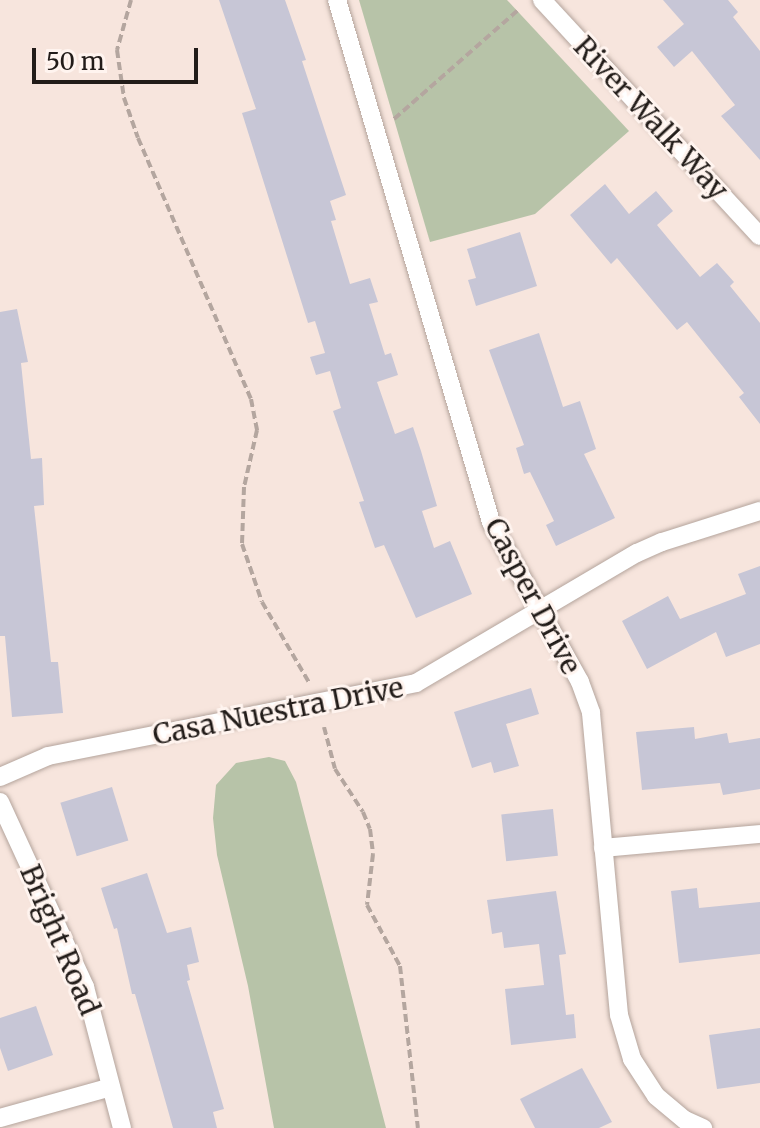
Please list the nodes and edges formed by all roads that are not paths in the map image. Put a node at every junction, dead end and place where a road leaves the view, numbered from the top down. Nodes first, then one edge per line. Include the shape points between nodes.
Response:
1 (337, 0) edge
2 (542, 0) edge
3 (760, 236) edge
4 (760, 511) edge
5 (540, 610) junction
6 (0, 777) edge
7 (0, 802) edge
8 (760, 834) edge
9 (603, 848) junction
10 (111, 1087) junction
11 (0, 1118) edge
12 (122, 1128) edge
13 (703, 1128) edge

1 - 5 street, Casper Drive via 491,522
2 - 3 street, River Walk Way
4 - 5 street, Casa Nuestra Drive via 662,542
5 - 6 street, Casa Nuestra Drive via 416,683 48,756
5 - 9 street, Casper Drive via 591,713
7 - 10 street, Bright Road via 85,987
8 - 9 street
9 - 13 street, Casper Drive via 619,1015 632,1059 656,1096
10 - 11 street
10 - 12 street, Bright Road

